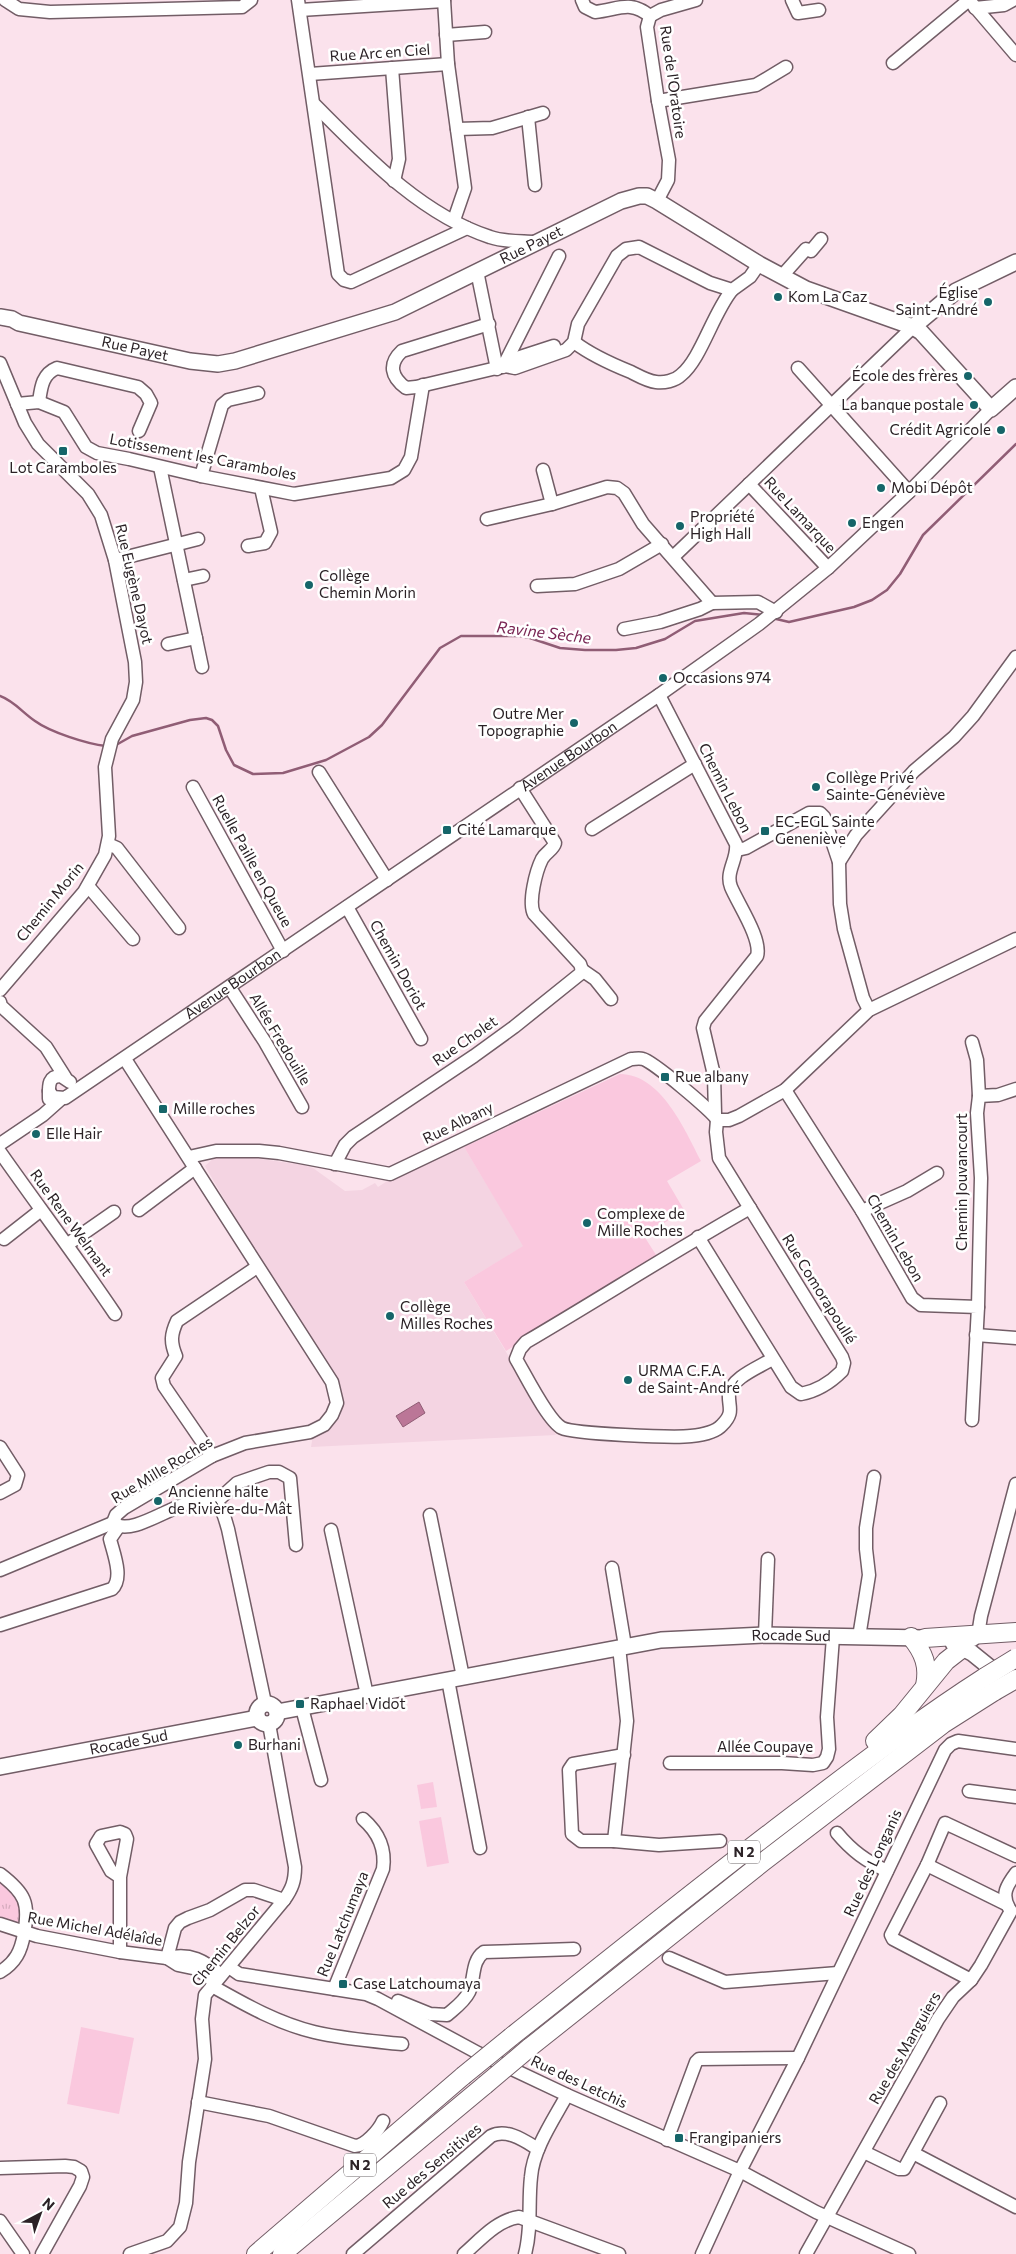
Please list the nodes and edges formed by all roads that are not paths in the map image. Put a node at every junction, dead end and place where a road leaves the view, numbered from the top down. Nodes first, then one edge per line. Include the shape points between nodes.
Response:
1 (5, 0) edge
2 (251, 0) edge
3 (444, 0) edge
4 (582, 0) edge
5 (696, 0) edge
6 (792, 0) edge
7 (1012, 0) edge
8 (971, 2) edge
9 (299, 5) edge
10 (819, 10) dead end
11 (650, 16) junction
12 (486, 32) dead end
13 (446, 35) junction
14 (1016, 55) edge
15 (893, 63) dead end
16 (448, 64) junction
17 (786, 67) dead end
18 (392, 68) junction
19 (310, 74) junction
20 (658, 101) junction
21 (315, 105) junction
22 (543, 112) dead end
23 (528, 117) junction
24 (457, 129) junction
25 (394, 181) junction
26 (535, 185) dead end
27 (658, 201) junction
28 (454, 220) junction
29 (467, 228) junction
30 (821, 239) dead end
31 (535, 242) junction
32 (559, 256) dead end
33 (1016, 262) edge
34 (759, 264) junction
35 (477, 270) junction
36 (782, 276) junction
37 (732, 290) junction
38 (0, 317) edge
39 (19, 323) junction
40 (489, 324) junction
41 (0, 326) edge
42 (913, 327) junction
43 (516, 342) junction
44 (574, 342) junction
45 (528, 354) junction
46 (0, 363) edge
47 (502, 367) junction
48 (798, 368) dead end
49 (423, 385) junction
50 (1016, 387) edge
51 (258, 393) dead end
52 (39, 402) junction
53 (17, 404) junction
54 (831, 406) junction
55 (991, 409) junction
56 (138, 431) dead end
57 (160, 467) junction
58 (543, 470) dead end
59 (201, 476) junction
60 (749, 484) junction
61 (261, 488) junction
62 (908, 492) junction
63 (552, 504) junction
64 (487, 519) dead end
65 (198, 539) dead end
66 (177, 544) junction
67 (662, 544) junction
68 (248, 546) dead end
69 (673, 556) junction
70 (115, 560) junction
71 (828, 568) junction
72 (203, 576) dead end
73 (184, 580) junction
74 (537, 586) dead end
75 (712, 602) junction
76 (771, 616) junction
77 (624, 629) dead end
78 (196, 638) junction
79 (168, 644) dead end
80 (1016, 657) edge
81 (202, 667) dead end
82 (659, 695) junction
83 (694, 764) junction
84 (105, 767) joint
85 (319, 772) dead end
86 (193, 787) dead end
87 (520, 788) junction
88 (592, 829) dead end
89 (856, 835) junction
90 (108, 844) junction
91 (835, 849) junction
92 (737, 850) junction
93 (839, 862) junction
94 (387, 880) junction
95 (88, 886) junction
96 (347, 907) junction
97 (179, 928) dead end
98 (1016, 938) edge
99 (133, 939) dead end
100 (283, 951) junction
101 (582, 970) junction
102 (230, 988) junction
103 (0, 990) edge
104 (611, 999) dead end
105 (0, 1002) edge
106 (869, 1010) junction
107 (421, 1039) dead end
108 (972, 1042) dead end
109 (125, 1059) junction
110 (64, 1086) junction
111 (1016, 1089) edge
112 (786, 1090) junction
113 (715, 1092) junction
114 (979, 1096) junction
115 (702, 1103) junction
116 (302, 1107) dead end
117 (45, 1113) junction
118 (716, 1117) junction
119 (0, 1144) edge
120 (0, 1152) edge
121 (189, 1157) junction
122 (335, 1164) junction
123 (195, 1168) junction
124 (937, 1173) dead end
125 (750, 1208) junction
126 (41, 1210) junction
127 (139, 1210) dead end
128 (862, 1211) junction
129 (114, 1212) dead end
130 (698, 1238) junction
131 (4, 1239) dead end
132 (68, 1244) junction
133 (256, 1267) junction
134 (978, 1307) junction
135 (115, 1314) dead end
136 (976, 1335) junction
137 (1016, 1338) edge
138 (772, 1359) junction
139 (972, 1420) dead end
140 (0, 1448) edge
141 (212, 1456) junction
142 (874, 1477) dead end
143 (1016, 1484) edge
144 (0, 1493) edge
145 (1014, 1498) edge
146 (216, 1502) junction
147 (430, 1515) dead end
148 (117, 1524) junction
149 (331, 1530) dead end
150 (296, 1545) dead end
151 (768, 1559) dead end
152 (612, 1568) dead end
153 (0, 1570) edge
154 (0, 1625) edge
155 (1016, 1632) edge
156 (765, 1636) junction
157 (978, 1636) junction
158 (833, 1637) junction
159 (859, 1637) junction
160 (918, 1638) junction
161 (622, 1646) junction
162 (964, 1647) junction
163 (1016, 1658) edge
164 (455, 1678) junction
165 (1016, 1679) edge
166 (990, 1684) junction
167 (925, 1686) junction
168 (1016, 1688) edge
169 (367, 1695) junction
170 (302, 1708) junction
171 (267, 1714) junction
172 (1016, 1749) edge
173 (624, 1755) junction
174 (670, 1763) dead end
175 (0, 1767) edge
176 (321, 1780) dead end
177 (969, 1791) dead end
178 (1016, 1797) edge
179 (363, 1819) dead end
180 (837, 1833) dead end
181 (614, 1841) junction
182 (720, 1841) dead end
183 (480, 1848) dead end
184 (1016, 1856) edge
185 (927, 1865) junction
186 (887, 1871) junction
187 (1016, 1873) edge
188 (0, 1874) edge
189 (713, 1876) junction
190 (120, 1878) junction
191 (284, 1900) junction
192 (1011, 1911) edge
193 (0, 1924) edge
194 (0, 1931) edge
195 (21, 1932) junction
196 (574, 1949) dead end
197 (120, 1952) junction
198 (167, 1958) junction
199 (669, 1958) dead end
200 (0, 1972) edge
201 (838, 1973) junction
202 (219, 1978) junction
203 (971, 1980) junction
204 (334, 1989) junction
205 (378, 1999) junction
206 (402, 2044) dead end
207 (798, 2058) junction
208 (567, 2095) junction
209 (198, 2102) junction
210 (940, 2103) dead end
211 (383, 2122) dead end
212 (667, 2140) junction
213 (538, 2149) junction
214 (864, 2152) junction
215 (913, 2153) junction
216 (0, 2168) edge
217 (740, 2171) junction
218 (1016, 2207) edge
219 (827, 2217) junction
220 (0, 2221) edge
221 (531, 2222) junction
222 (23, 2254) edge
223 (42, 2254) edge
224 (130, 2254) edge
225 (256, 2254) edge
226 (282, 2254) edge
227 (353, 2254) edge
228 (464, 2254) edge
229 (525, 2254) edge
230 (618, 2254) edge
231 (702, 2254) edge
232 (806, 2254) edge
233 (909, 2254) edge

1 - 2 street via 19,9 50,12 242,7
3 - 9 street, Rue Arc en Ciel
3 - 13 street, Rue Arc en Ciel
4 - 11 street, Rue de l'Oratoire via 595,12 629,3 637,4
5 - 11 street
6 - 10 street via 798,13
7 - 8 street via 1004,5
8 - 14 street
8 - 15 street
9 - 19 street, Rue Arc en Ciel
11 - 20 street, Rue de l'Oratoire via 647,27
12 - 13 street
13 - 16 street, Rue Arc en Ciel
16 - 18 street, Rue Arc en Ciel
16 - 24 street
17 - 20 street via 756,85
18 - 19 street, Rue Arc en Ciel
18 - 25 street via 399,159
19 - 21 street, Rue Arc en Ciel
20 - 27 street, Rue de l'Oratoire via 670,172
21 - 25 street
21 - 29 street, Rue Arc en Ciel via 338,274 344,280 351,282
22 - 23 street
23 - 24 street via 492,128
23 - 26 street
24 - 28 street via 465,188
25 - 28 street
27 - 31 main road, Rue Payet via 639,196 621,202
27 - 34 main road, Rue Payet
28 - 29 street
29 - 31 street via 492,238
30 - 36 street via 811,250 806,249
31 - 35 main road, Rue Payet
32 - 43 street
33 - 42 main road via 956,291
34 - 36 main road, Rue Payet
34 - 37 street via 750,277
35 - 39 main road, Rue Payet via 395,312 218,364 190,361
35 - 40 street
36 - 42 main road, Rue Payet via 824,296
37 - 44 street via 690,365 672,380 649,380
37 - 44 street via 710,283 651,251 639,247 626,249 617,256 578,324
38 - 39 main road, Rue Payet
39 - 41 main road, Rue Payet
40 - 47 street
40 - 49 street via 399,353 392,365 394,376 406,388
42 - 54 street
42 - 55 main road, Rue Payet via 927,337
43 - 45 street via 520,350
43 - 47 street
44 - 45 street via 563,342
44 - 47 street via 566,350 515,368
45 - 47 street
46 - 53 street, Rue Eugène Dayot
47 - 49 street
48 - 54 street
49 - 61 street, Lotissement les Caramboles via 411,457 398,474 391,478 294,494
50 - 55 main road, Avenue Bourbon
51 - 59 street via 228,400 222,405
52 - 53 street, Lotissement les Caramboles
52 - 56 street via 45,376 57,368 138,387 150,403
52 - 57 street, Lotissement les Caramboles via 64,412 86,447 97,453
53 - 70 street, Rue Eugène Dayot via 38,444 88,494 97,508
54 - 60 street
54 - 62 street
55 - 62 street, Avenue Bourbon
57 - 59 street, Lotissement les Caramboles
57 - 66 street
58 - 63 street
59 - 61 street, Lotissement les Caramboles
60 - 69 street
60 - 71 street, Rue Lamarque
61 - 68 street via 271,532 265,543
62 - 71 street, Avenue Bourbon
63 - 64 street
63 - 67 street via 607,487 617,488
65 - 66 street
66 - 70 street
66 - 73 street
67 - 69 street
67 - 74 street via 627,565 584,581
69 - 75 street
70 - 84 street, Rue Eugène Dayot via 136,662 135,692 112,739
71 - 76 street, Avenue Bourbon
72 - 73 street
73 - 78 street
75 - 76 street via 758,602
75 - 77 street via 660,622
76 - 82 street, Avenue Bourbon
78 - 79 street
78 - 81 street
80 - 89 street via 973,716 954,737 914,770
82 - 83 street, Chemin Lebon
82 - 87 street, Avenue Bourbon
83 - 88 street
83 - 92 street, Chemin Lebon
84 - 90 street, Chemin Morin via 110,822
85 - 94 street
86 - 100 street, Ruelle Paille en Queue
87 - 94 street, Avenue Bourbon
87 - 101 street via 555,843 541,861 531,908
89 - 91 street
89 - 93 street
90 - 95 street, Chemin Morin
90 - 97 street via 117,848
91 - 92 street via 824,817 814,812
91 - 93 street
92 - 113 street, Chemin Lebon via 730,884 758,944 758,951 705,1021 703,1028
93 - 106 street via 844,930
94 - 96 street, Avenue Bourbon
95 - 99 street
95 - 103 street, Chemin Morin
96 - 100 street, Avenue Bourbon
96 - 107 street, Chemin Doriot
98 - 106 street
100 - 102 street, Avenue Bourbon
101 - 104 street via 595,978
101 - 122 street, Rue Cholet via 514,1027 353,1137 345,1144
102 - 109 street, Avenue Bourbon
102 - 116 street, Allée Fredouille
105 - 110 street via 53,1056
106 - 112 street
108 - 114 street via 977,1060
109 - 110 street, Avenue Bourbon via 86,1083
109 - 121 street, Rue Mille Roches
110 - 117 street, Avenue Bourbon
110 - 117 street via 54,1097 49,1091
111 - 114 street, Chemin Jouvancourt via 998,1095
112 - 118 street via 729,1120
112 - 128 street, Chemin Lebon
113 - 115 street
113 - 118 street, Chemin Lebon
114 - 134 street, Chemin Jouvancourt
115 - 118 street, Rue Albany
115 - 122 street, Rue Albany via 654,1065 643,1059 631,1059 390,1174
117 - 119 street, Avenue Bourbon
118 - 125 street, Rue Comorapoullé via 718,1156
120 - 126 street, Rue Rene Welmant
121 - 122 street, Rue Albany via 216,1151 259,1151
121 - 123 street, Rue Mille Roches
123 - 127 street
123 - 133 street, Rue Mille Roches
124 - 128 street
125 - 130 street
125 - 138 street, Rue Comorapoullé via 842,1357 844,1368 825,1385 801,1394 791,1387
126 - 131 street
126 - 132 street, Rue Rene Welmant
128 - 134 street, Chemin Lebon via 916,1303
129 - 132 street
130 - 138 street, Rue Comorapoullé
130 - 138 street via 526,1342 520,1349 516,1359 549,1416 562,1428 585,1432 690,1436 711,1433 722,1426 732,1410 729,1393 735,1382
132 - 135 street, Rue Rene Welmant
133 - 141 street via 177,1321 171,1334 176,1356 162,1378 164,1386
133 - 141 street, Rue Mille Roches via 332,1382 337,1403 324,1425 310,1432 245,1443
134 - 136 street
136 - 137 street
136 - 139 street
140 - 144 street via 18,1476 15,1485
141 - 148 street, Rue Mille Roches via 124,1508 116,1515
142 - 159 street via 866,1528 869,1575
143 - 145 street
145 - 157 street
146 - 148 street, Rue Mille Roches via 202,1499 136,1524
146 - 150 street via 236,1483 279,1472 290,1478
146 - 171 street via 223,1511 228,1528
147 - 164 street
148 - 153 street
148 - 154 street via 110,1539 117,1577 115,1586
149 - 169 street
151 - 156 street
152 - 161 street
155 - 157 highway
156 - 158 main road, Rocade Sud
156 - 161 main road, Rocade Sud via 687,1637
157 - 160 highway
157 - 162 street
158 - 159 main road, Rocade Sud
158 - 174 street, Allée Coupaye via 827,1717 829,1749 822,1763
159 - 160 main road, Rocade Sud
160 - 162 main road, Rocade Sud
160 - 167 highway via 926,1664
161 - 164 main road, Rocade Sud
161 - 173 street via 627,1711
162 - 167 highway via 946,1661
162 - 168 main road
163 - 166 highway, N 2, bridge
164 - 169 main road, Rocade Sud
164 - 183 street
165 - 166 highway, N 2, bridge
166 - 189 highway, N 2 via 920,1721
166 - 226 highway, N 2, bridge via 529,2048
167 - 189 highway via 902,1716 882,1735
169 - 170 main road, Rocade Sud
170 - 171 main road, Rocade Sud
170 - 176 street
171 - 175 main road, Rocade Sud
171 - 191 street, Chemin Belzor via 295,1867 292,1890
172 - 186 street, Rue des Longanis via 958,1742 950,1744
173 - 181 street
173 - 181 street via 573,1764 570,1770 572,1834 581,1841
177 - 178 street
179 - 204 street, Rue Latchumaya via 378,1835 384,1854 383,1869
180 - 186 street via 856,1853
181 - 182 street via 659,1845
184 - 185 street via 945,1823
185 - 192 street
185 - 203 street via 892,1938
186 - 201 street, Rue des Longanis
187 - 192 street, Rue des Manguiers via 1005,1890
188 - 195 street via 24,1899 28,1916
189 - 225 highway, N 2, bridge via 463,2076
190 - 190 street via 127,1839 125,1834 101,1836 96,1842 111,1871
190 - 197 street
191 - 198 street via 245,1890 210,1910 188,1918 175,1928
191 - 202 street, Chemin Belzor
192 - 203 street, Rue des Manguiers
193 - 195 street, Rue Michel Adélaîde
194 - 195 street, Rue Michel Adélaîde
195 - 197 street, Rue Michel Adélaîde
195 - 200 street via 21,1952 9,1967
196 - 205 street via 484,1952 476,1962 470,1991 447,2016 430,2014 386,1996
197 - 198 street, Rue Michel Adélaîde
198 - 202 street, Rue Michel Adélaîde via 178,1965
199 - 201 street via 725,1982
201 - 207 street, Rue des Longanis
202 - 204 street, Rue des Letchis via 240,1974
202 - 206 street via 254,2010 299,2027 350,2039
202 - 209 street, Chemin Belzor via 205,1995 202,2006 205,2059
203 - 214 street, Rue des Manguiers via 953,1997 938,2020
204 - 205 street, Rue des Letchis
205 - 208 street, Rue des Letchis
207 - 212 street via 699,2059
207 - 217 street, Rue des Longanis
208 - 212 street, Rue des Letchis
208 - 213 street
209 - 211 street via 269,2116 355,2146 361,2145
209 - 224 street, Chemin Belzor via 186,2203 180,2227 167,2241
210 - 215 street
212 - 217 street, Rue des Letchis
213 - 221 street via 531,2175
213 - 227 street, Rue des Sensitives via 507,2133 498,2132
214 - 215 street via 902,2170
214 - 219 street, Rue des Manguiers
215 - 218 street
216 - 223 street via 65,2166 81,2170 80,2186
217 - 219 street, Rue des Letchis
217 - 231 street, Rue des Longanis
219 - 232 street, Rue des Manguiers
219 - 233 street, Rue des Letchis
220 - 222 street
221 - 228 street via 519,2217 508,2219
221 - 229 street
221 - 230 street

